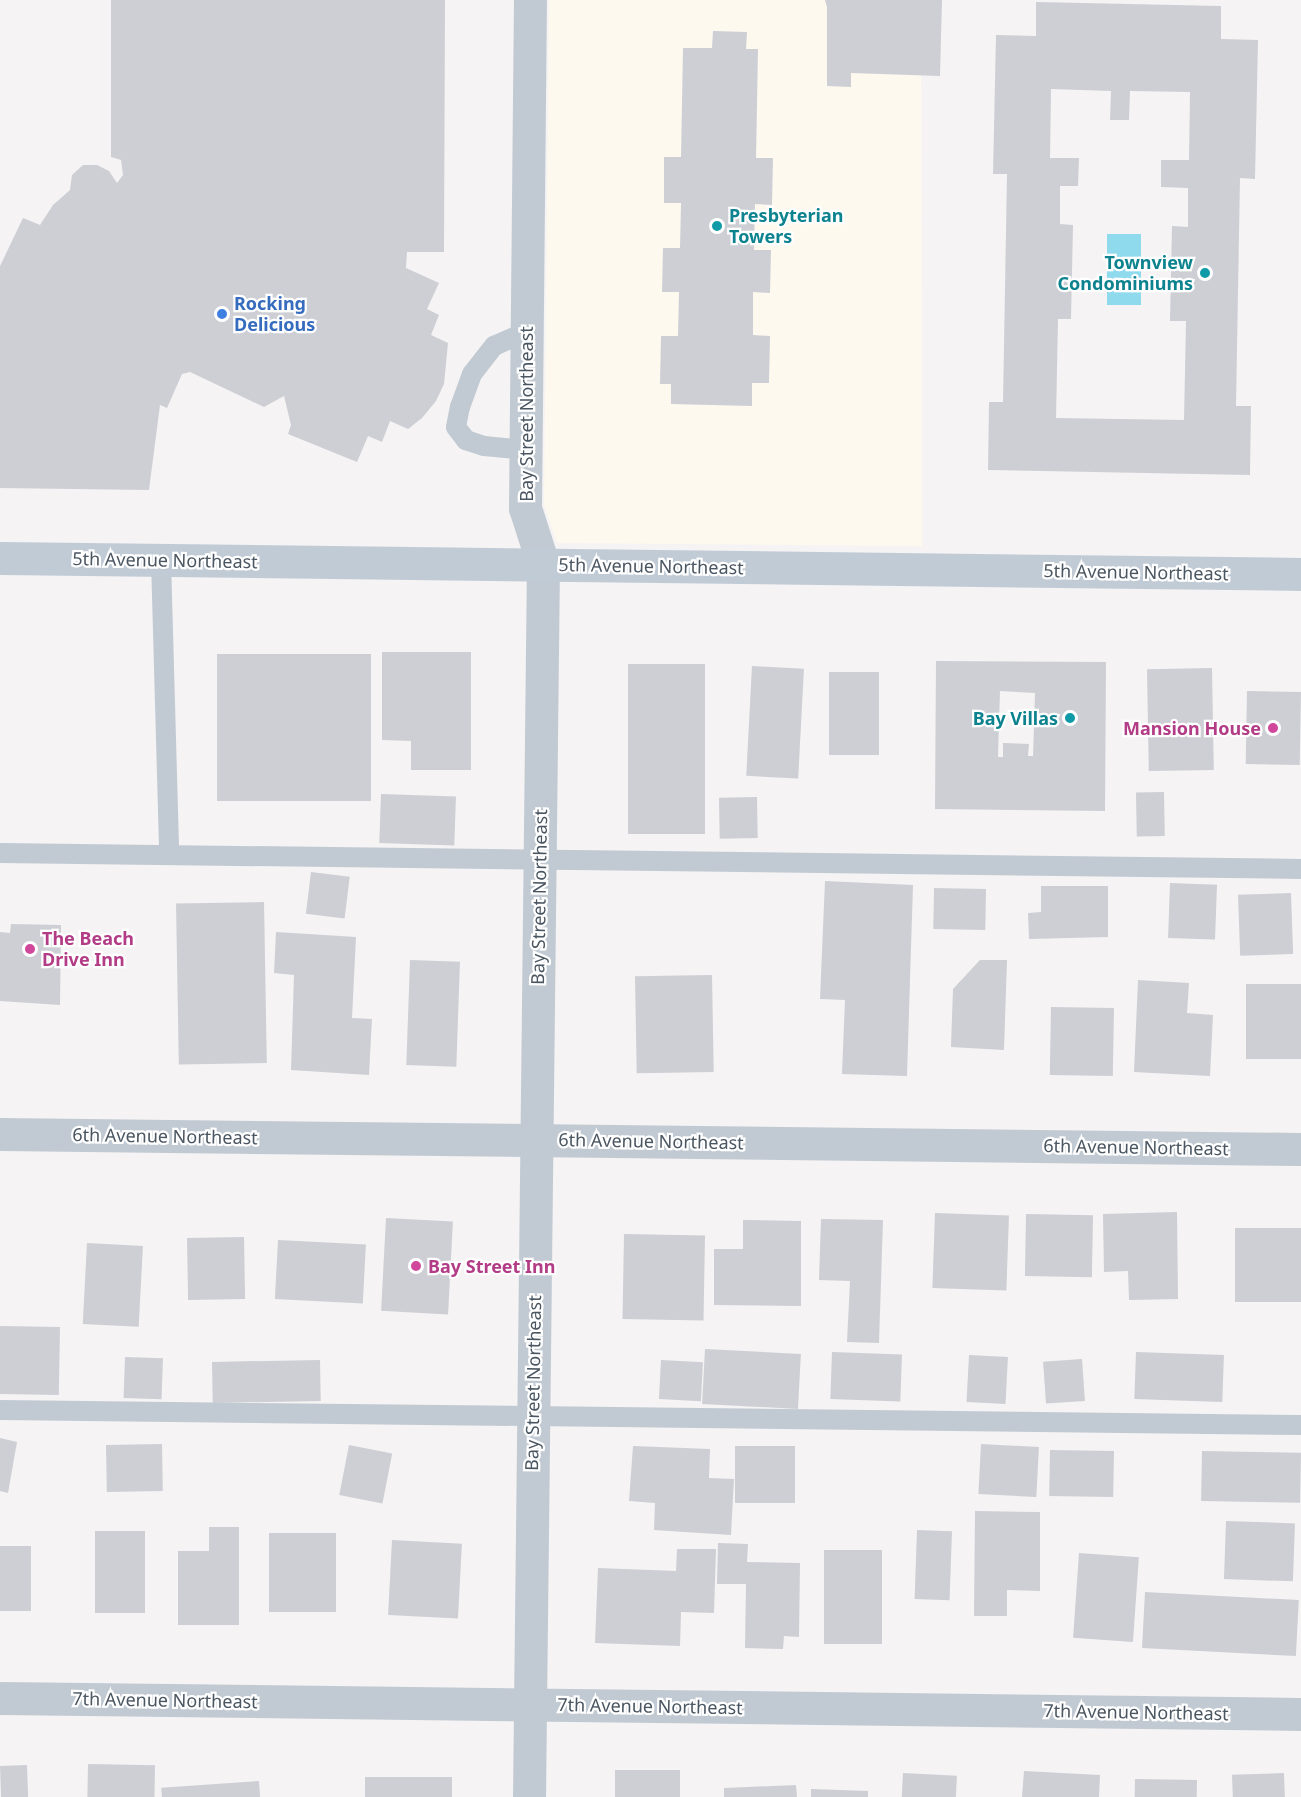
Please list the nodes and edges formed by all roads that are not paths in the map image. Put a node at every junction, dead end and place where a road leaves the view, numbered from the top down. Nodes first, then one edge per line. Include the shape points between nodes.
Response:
1 (530, 0) edge
2 (527, 331) junction
3 (526, 450) junction
4 (0, 558) edge
5 (161, 560) junction
6 (543, 564) junction
7 (1301, 574) edge
8 (0, 853) edge
9 (169, 855) junction
10 (540, 859) junction
11 (1301, 868) edge
12 (0, 1134) edge
13 (537, 1140) junction
14 (1301, 1149) edge
15 (0, 1410) edge
16 (533, 1416) junction
17 (1301, 1425) edge
18 (0, 1698) edge
19 (530, 1704) junction
20 (1301, 1714) edge
21 (529, 1797) edge

1 - 2 street, Bay Street Northeast
2 - 3 street, Bay Street Northeast
2 - 3 lane via 494,346 472,374 456,427 466,440 475,443
3 - 6 street, Bay Street Northeast via 525,508
4 - 5 street, 5th Avenue Northeast
5 - 6 street, 5th Avenue Northeast
5 - 9 lane
6 - 7 street, 5th Avenue Northeast
6 - 10 street, Bay Street Northeast
8 - 9 lane
9 - 10 lane
10 - 11 lane
10 - 13 street, Bay Street Northeast
12 - 13 street, 6th Avenue Northeast
13 - 14 street, 6th Avenue Northeast
13 - 16 street, Bay Street Northeast
15 - 16 lane
16 - 17 lane
16 - 19 street, Bay Street Northeast
18 - 19 street, 7th Avenue Northeast
19 - 20 street, 7th Avenue Northeast
19 - 21 street, Bay Street Northeast

